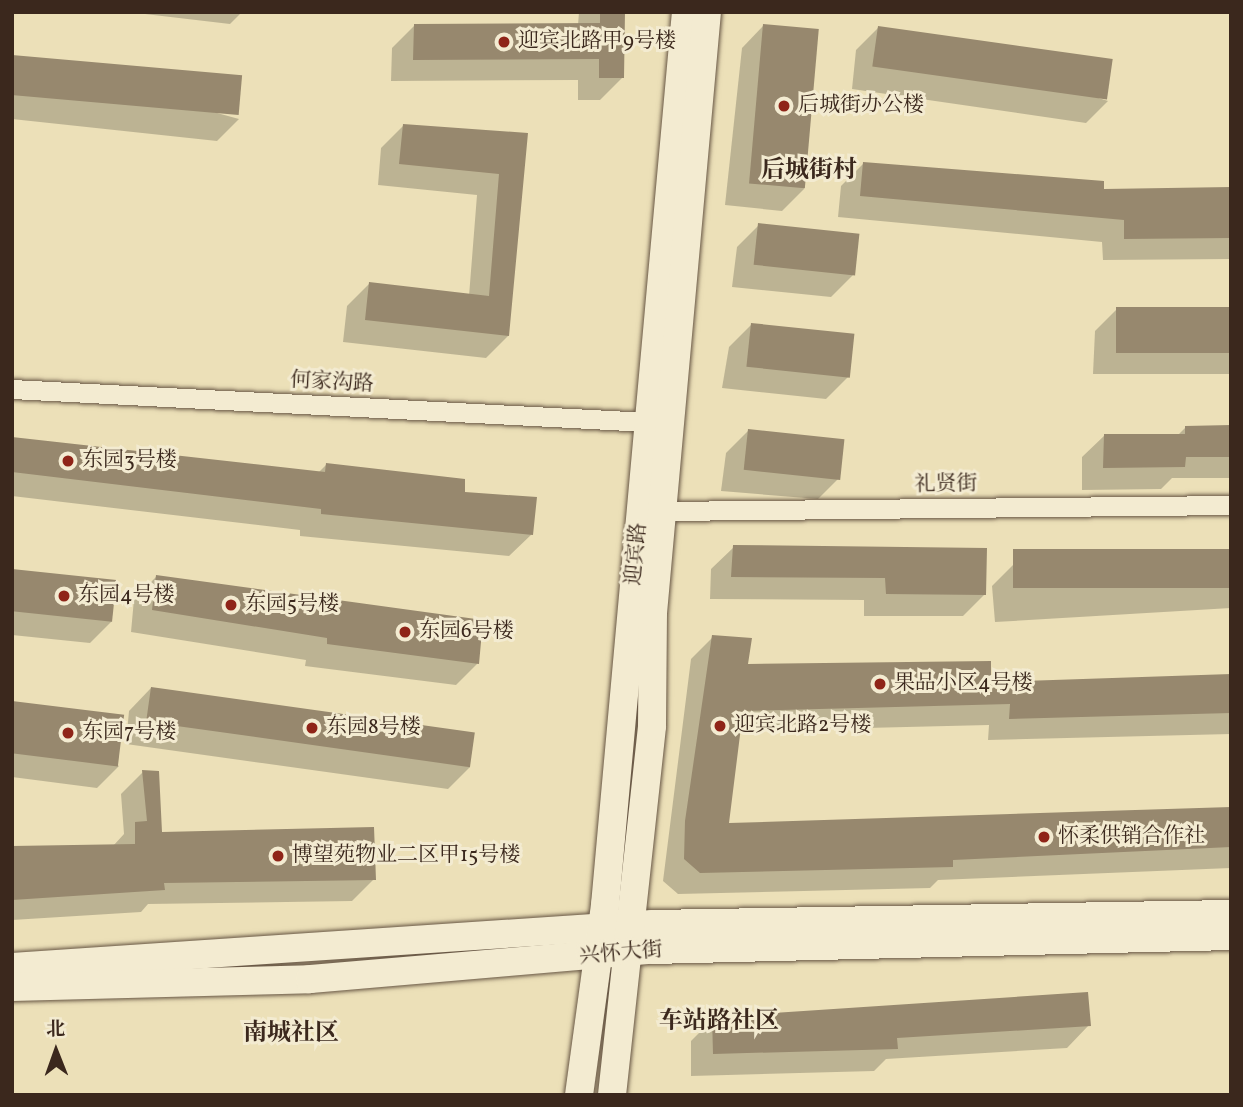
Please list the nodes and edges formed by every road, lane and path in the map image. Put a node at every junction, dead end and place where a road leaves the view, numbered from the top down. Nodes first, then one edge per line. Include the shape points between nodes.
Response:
1 (686, 12) edge
2 (707, 12) edge
3 (12, 389) edge
4 (649, 422) junction
5 (1231, 505) edge
6 (662, 511) junction
7 (1231, 914) edge
8 (601, 928) junction
9 (1231, 936) edge
10 (629, 939) junction
11 (597, 956) junction
12 (12, 967) edge
13 (12, 987) edge
14 (579, 1095) edge
15 (612, 1095) edge

1 - 4 main road, 迎宾路
2 - 6 main road, 迎宾路
3 - 4 street, 何家沟路
4 - 8 main road, 迎宾路
5 - 6 street, 礼贤街
6 - 10 main road, 迎宾路 via 652,726
7 - 10 main road, 兴怀大街
8 - 10 main road, 兴怀大街
8 - 11 main road, 迎宾路
8 - 12 main road, 兴怀大街
9 - 10 main road, 兴怀大街
10 - 11 main road, 兴怀大街
10 - 15 main road, 迎宾路
11 - 13 main road, 兴怀大街 via 310,979
11 - 14 main road, 迎宾路

